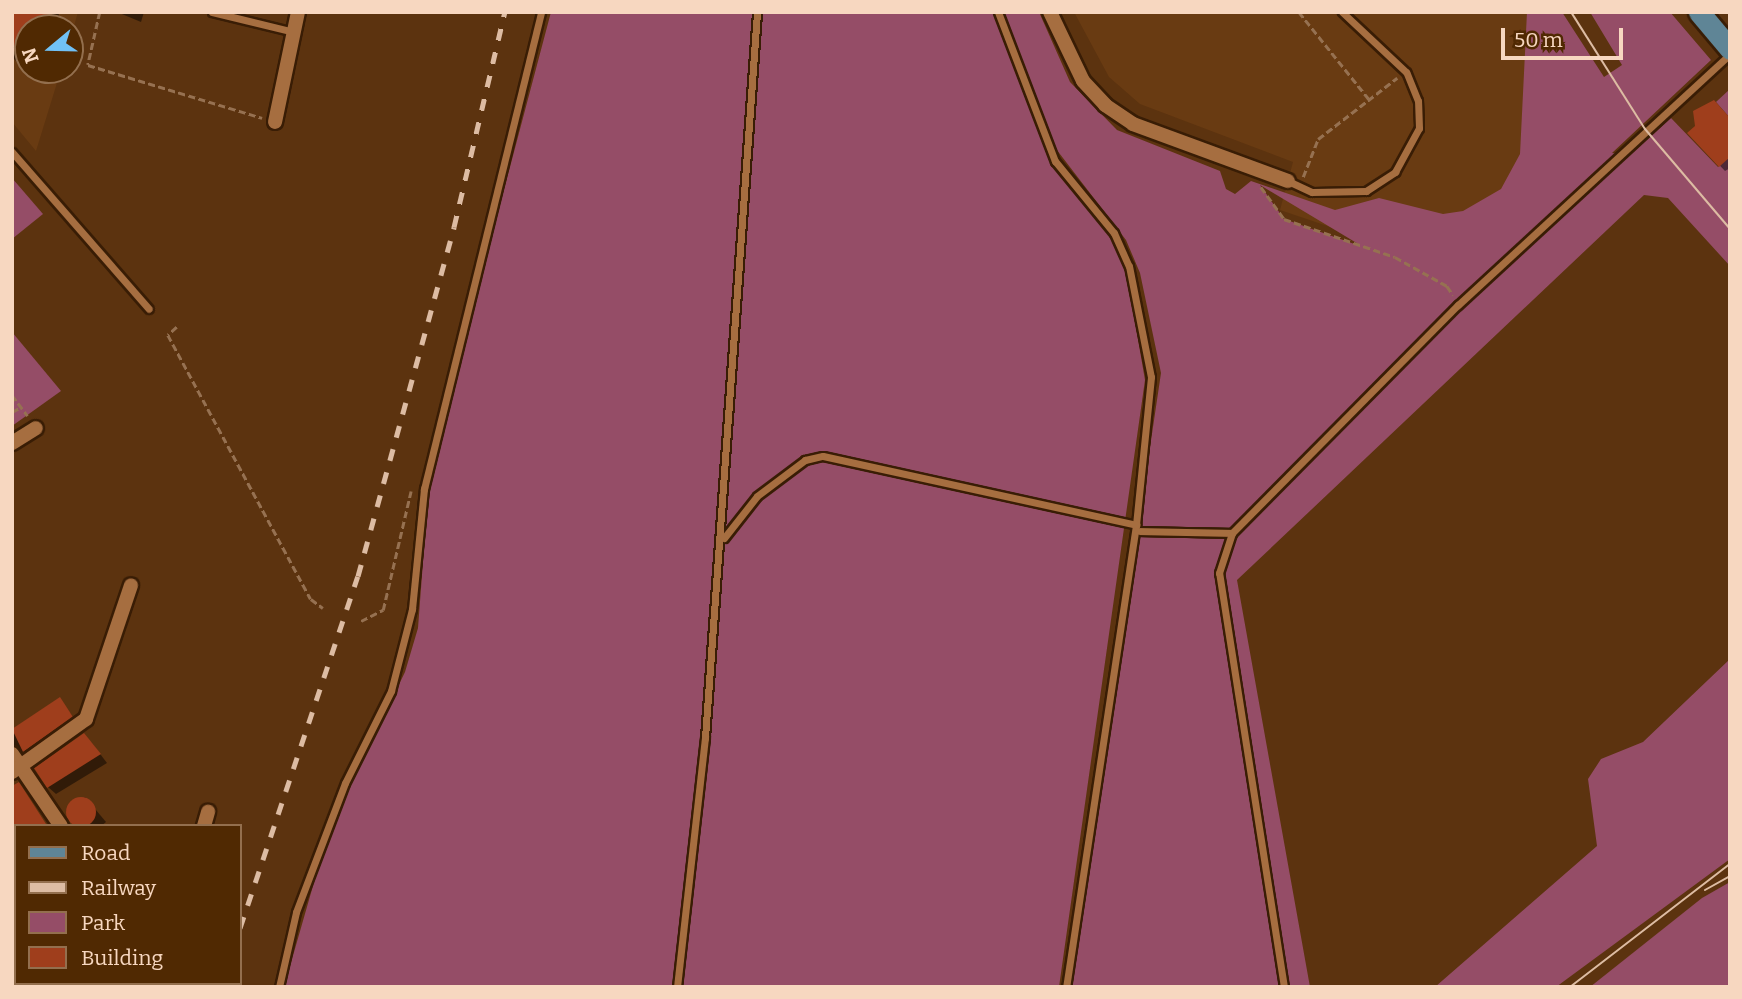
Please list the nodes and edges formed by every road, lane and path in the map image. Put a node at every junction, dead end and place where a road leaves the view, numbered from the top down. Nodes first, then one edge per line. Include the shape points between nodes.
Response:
1 (100, 12) edge
2 (212, 12) edge
3 (298, 12) edge
4 (541, 12) edge
5 (757, 12) edge
6 (998, 12) edge
7 (1050, 12) edge
8 (1299, 12) edge
9 (1342, 12) edge
10 (1699, 12) edge
11 (294, 32) junction
12 (1730, 51) edge
13 (1405, 71) junction
14 (1369, 99) junction
15 (275, 122) joint
16 (12, 152) edge
17 (1252, 169) junction
18 (1305, 173) junction
19 (1295, 179) junction
20 (1458, 305) junction
21 (149, 309) dead end
22 (177, 327) dead end
23 (12, 395) edge
24 (21, 407) junction
25 (12, 412) edge
26 (36, 428) joint
27 (12, 443) edge
28 (1138, 528) junction
29 (1232, 533) junction
30 (721, 547) junction
31 (131, 585) dead end
32 (323, 608) dead end
33 (15, 764) edge
34 (60, 824) edge
35 (279, 987) edge
36 (677, 987) edge
37 (1066, 987) edge
38 (1284, 987) edge

1 - 15 path via 88,65
2 - 11 lane
3 - 11 street
4 - 35 lane via 424,489 412,609 391,691 345,783 296,912
5 - 30 lane
6 - 28 lane via 1055,161 1114,233 1129,266 1151,377
7 - 17 street via 1083,81 1105,105 1133,124
8 - 14 path
9 - 13 lane
10 - 12 main road
11 - 15 street
12 - 20 lane
13 - 14 path
13 - 19 lane via 1418,102 1419,128 1395,172 1366,191 1345,195
14 - 18 path via 1318,139
16 - 21 lane
17 - 19 street
17 - 20 path via 1284,219 1395,257 1447,286
18 - 19 path
18 - 19 path
20 - 29 lane
22 - 32 path via 167,334 312,599
23 - 24 path
24 - 25 path
24 - 26 path
26 - 27 street
28 - 29 lane
28 - 30 lane via 823,456 805,460 745,506
28 - 37 lane
29 - 38 lane via 1219,573
30 - 36 lane
31 - 33 street via 86,719
33 - 34 street

